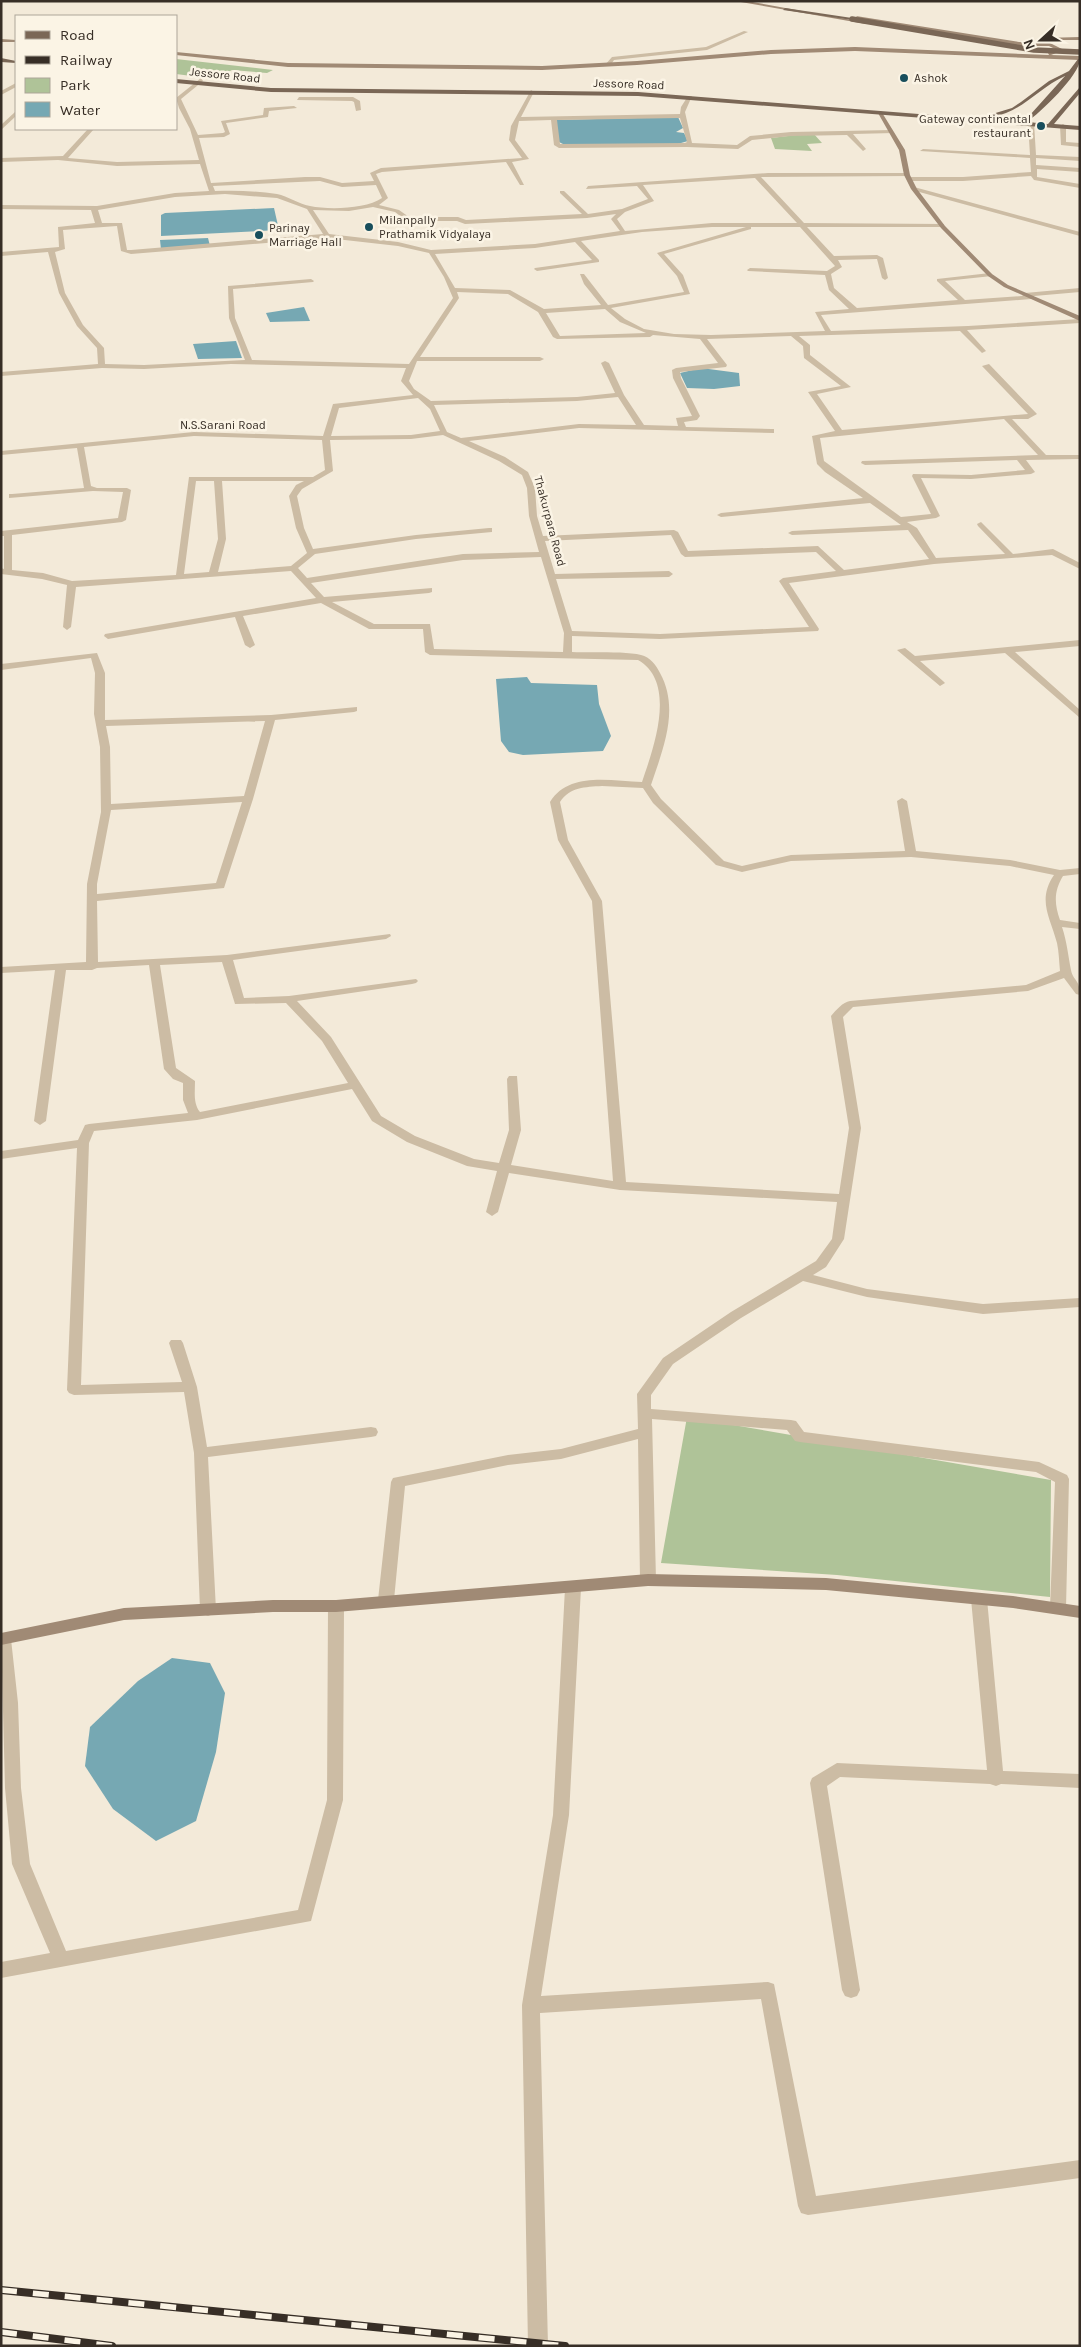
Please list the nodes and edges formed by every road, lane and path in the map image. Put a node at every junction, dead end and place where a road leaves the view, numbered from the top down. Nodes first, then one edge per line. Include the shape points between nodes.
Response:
1 (738, 1) edge
2 (764, 1) edge
3 (785, 9) junction
4 (746, 32) dead end
5 (990, 38) junction
6 (1080, 38) edge
7 (1, 39) edge
8 (15, 40) edge
9 (1019, 50) junction
10 (1080, 52) edge
11 (178, 55) edge
12 (178, 55) edge
13 (860, 56) dead end
14 (1007, 56) junction
15 (1, 58) edge
16 (736, 58) junction
17 (813, 58) dead end
18 (933, 59) dead end
19 (15, 60) edge
20 (1079, 61) edge
21 (1030, 63) dead end
22 (1046, 63) junction
23 (608, 65) junction
24 (1071, 72) junction
25 (178, 77) edge
26 (178, 80) edge
27 (198, 81) junction
28 (13, 87) edge
29 (1, 89) edge
30 (1080, 89) edge
31 (304, 90) junction
32 (531, 92) junction
33 (1, 93) edge
34 (178, 96) edge
35 (690, 97) junction
36 (299, 99) junction
37 (294, 108) junction
38 (358, 110) dead end
39 (881, 113) junction
40 (13, 114) edge
41 (186, 114) junction
42 (178, 115) edge
43 (682, 116) junction
44 (977, 116) junction
45 (292, 118) dead end
46 (518, 119) junction
47 (554, 120) junction
48 (1026, 122) junction
49 (1052, 123) junction
50 (1063, 126) junction
51 (1080, 126) edge
52 (1, 128) edge
53 (90, 130) edge
54 (892, 132) junction
55 (849, 133) junction
56 (196, 137) junction
57 (687, 145) junction
58 (1080, 145) edge
59 (863, 149) dead end
60 (923, 151) dead end
61 (1033, 156) junction
62 (60, 159) junction
63 (1080, 159) edge
64 (1, 160) edge
65 (508, 160) junction
66 (202, 162) junction
67 (1034, 170) junction
68 (1080, 170) edge
69 (757, 176) junction
70 (909, 177) junction
71 (377, 183) junction
72 (208, 184) junction
73 (522, 184) dead end
74 (639, 184) junction
75 (1080, 186) edge
76 (588, 188) dead end
77 (914, 189) junction
78 (212, 192) junction
79 (562, 192) dead end
80 (375, 206) junction
81 (1, 208) edge
82 (94, 208) junction
83 (308, 208) junction
84 (623, 211) junction
85 (587, 216) junction
86 (98, 225) junction
87 (758, 225) junction
88 (942, 225) junction
89 (805, 226) junction
90 (624, 233) junction
91 (1080, 234) edge
92 (327, 236) junction
93 (577, 240) junction
94 (51, 250) junction
95 (431, 252) junction
96 (1, 254) edge
97 (834, 258) junction
98 (537, 269) dead end
99 (750, 270) dead end
100 (828, 273) junction
101 (934, 273) dead end
102 (582, 275) dead end
103 (990, 275) junction
104 (885, 278) dead end
105 (940, 280) junction
106 (311, 281) dead end
107 (454, 290) junction
108 (1080, 290) edge
109 (1028, 296) junction
110 (965, 303) junction
111 (605, 307) junction
112 (541, 310) junction
113 (859, 310) junction
114 (1080, 320) edge
115 (961, 328) junction
116 (657, 334) junction
117 (793, 334) junction
118 (830, 334) junction
119 (702, 337) junction
120 (982, 351) dead end
121 (540, 359) dead end
122 (250, 362) junction
123 (413, 362) junction
124 (605, 363) dead end
125 (102, 366) junction
126 (986, 366) dead end
127 (1, 374) edge
128 (620, 395) junction
129 (420, 396) junction
130 (429, 403) junction
131 (1006, 417) junction
132 (641, 427) junction
133 (683, 428) junction
134 (771, 431) dead end
135 (840, 432) junction
136 (444, 433) junction
137 (326, 438) junction
138 (462, 440) junction
139 (80, 445) junction
140 (1, 453) edge
141 (1044, 457) junction
142 (1080, 457) edge
143 (1020, 458) junction
144 (865, 463) dead end
145 (218, 479) junction
146 (314, 479) junction
147 (90, 490) junction
148 (12, 496) dead end
149 (872, 500) junction
150 (722, 515) dead end
151 (900, 520) junction
152 (981, 524) dead end
153 (911, 527) junction
154 (490, 530) dead end
155 (5, 533) edge
156 (792, 534) dead end
157 (540, 538) junction
158 (310, 552) junction
159 (545, 554) junction
160 (1011, 556) junction
161 (934, 561) junction
162 (1080, 567) edge
163 (293, 568) junction
164 (4, 572) edge
165 (842, 573) junction
166 (213, 574) junction
167 (669, 574) dead end
168 (180, 576) junction
169 (551, 577) junction
170 (305, 581) junction
171 (72, 584) junction
172 (428, 590) dead end
173 (322, 600) junction
174 (238, 614) junction
175 (67, 627) dead end
176 (568, 632) junction
177 (108, 636) dead end
178 (1080, 643) edge
179 (250, 645) dead end
180 (902, 650) dead end
181 (1007, 650) junction
182 (567, 655) junction
183 (914, 659) junction
184 (1, 668) edge
185 (940, 683) dead end
186 (354, 710) dead end
187 (1080, 715) edge
188 (271, 718) junction
189 (101, 723) junction
190 (646, 785) junction
191 (248, 799) junction
192 (902, 801) dead end
193 (106, 807) junction
194 (912, 854) junction
195 (1080, 871) edge
196 (1060, 873) junction
197 (92, 898) junction
198 (1056, 923) junction
199 (1080, 926) edge
200 (386, 936) dead end
201 (227, 958) junction
202 (154, 963) junction
203 (92, 966) junction
204 (61, 968) junction
205 (1, 970) edge
206 (1066, 973) junction
207 (412, 981) dead end
208 (1080, 992) edge
209 (289, 999) junction
210 (513, 1079) dead end
211 (357, 1085) junction
212 (197, 1116) junction
213 (40, 1121) dead end
214 (82, 1143) junction
215 (1, 1155) edge
216 (503, 1170) junction
217 (620, 1186) junction
218 (843, 1198) junction
219 (492, 1212) dead end
220 (802, 1276) junction
221 (1080, 1302) edge
222 (176, 1343) dead end
223 (190, 1386) junction
224 (645, 1413) junction
225 (371, 1432) dead end
226 (645, 1432) junction
227 (201, 1453) junction
228 (648, 1580) junction
229 (573, 1588) junction
230 (979, 1599) junction
231 (386, 1600) junction
232 (336, 1606) junction
233 (1058, 1608) junction
234 (208, 1610) junction
235 (1080, 1612) edge
236 (2, 1639) edge
237 (996, 1779) junction
238 (1080, 1781) edge
239 (61, 1959) junction
240 (1, 1970) edge
241 (850, 1990) dead end
242 (531, 2005) junction
243 (1080, 2169) edge
244 (538, 2346) edge

1 - 3 street
2 - 5 street
3 - 9 street
3 - 10 main road, bridge via 1020,48
4 - 23 street via 707,48 621,58 612,60
5 - 6 street
5 - 9 street via 1019,44 1050,45 1061,50 1049,54
7 - 8 street
9 - 14 street
11 - 23 street via 306,66 552,68
12 - 16 street via 304,69 555,71
13 - 18 street
14 - 20 street
14 - 23 street via 855,49
15 - 19 main road
16 - 17 street
16 - 22 street via 870,53
20 - 22 street
20 - 24 main road
21 - 22 street
24 - 44 main road via 1010,111
24 - 48 main road
25 - 27 main road, Jessore Road
26 - 27 main road, Jessore Road
27 - 31 main road, Jessore Road via 257,89
27 - 34 street
27 - 44 main road, Jessore Road via 287,86 664,92
28 - 29 street
28 - 33 street
30 - 49 main road
31 - 32 main road, Jessore Road
31 - 36 street
32 - 35 main road, Jessore Road
32 - 46 street
34 - 41 street via 180,108
35 - 39 main road, Jessore Road
35 - 43 street via 683,105
36 - 37 street
36 - 38 street via 353,99 357,101
37 - 45 street
37 - 56 street via 266,109 266,116 223,122 228,133 224,135
39 - 48 main road, Jessore Road
39 - 54 street
40 - 52 street
41 - 42 street
41 - 56 street
43 - 47 street
43 - 57 street via 690,142
44 - 48 main road, Jessore Road
46 - 47 street
46 - 65 street via 512,140 526,159
47 - 57 street via 557,145 563,147
48 - 49 main road, Jessore Road
48 - 61 street
49 - 50 main road, Jessore Road
49 - 51 main road, Jessore Road
50 - 51 main road, Jessore Road
50 - 58 street via 1063,144
53 - 62 street via 65,158
54 - 55 street
54 - 70 street via 902,150
55 - 57 street via 750,138 738,147
55 - 59 street
56 - 66 street
60 - 61 street
61 - 63 street
61 - 67 street
62 - 64 street
62 - 66 street via 76,164
65 - 71 street via 382,170 373,173
65 - 73 street
66 - 72 street
67 - 68 street
67 - 70 street via 963,179
67 - 75 street via 1034,178
69 - 70 street
69 - 74 street
69 - 89 street
70 - 77 street
71 - 72 street via 342,185 305,179
71 - 80 street via 384,198
72 - 78 street
74 - 76 street
74 - 84 street via 652,200
77 - 88 street
77 - 91 street
78 - 82 street
78 - 83 street via 278,196
79 - 85 street
80 - 83 street
80 - 85 street via 397,210 407,219 458,219 465,222
81 - 82 street
82 - 86 street
83 - 92 street
84 - 85 street
84 - 90 street via 614,219
86 - 92 street via 120,224 124,251 131,252
86 - 94 street via 60,228 62,249
87 - 89 street
87 - 90 street
87 - 111 street via 660,253 680,275 688,293
88 - 89 street
88 - 103 street
89 - 97 street
90 - 93 street
92 - 95 street via 398,244
93 - 95 street via 535,246
93 - 98 street via 597,261
94 - 96 street
94 - 125 street via 62,294 80,326 100,348
95 - 107 street
97 - 100 street via 839,267
97 - 104 street via 880,258
99 - 100 street
100 - 113 street via 831,289 852,308
101 - 105 street
102 - 111 street
103 - 105 street
103 - 109 street
105 - 110 street
106 - 122 street via 230,286 232,318
107 - 112 street via 510,292
107 - 123 street via 456,298
108 - 109 street
109 - 110 street
109 - 114 street
110 - 113 street
111 - 112 street
111 - 116 street via 640,330
112 - 116 street via 559,338
113 - 118 street via 817,312
114 - 115 street via 1015,327
115 - 118 street
115 - 120 street
116 - 119 street
117 - 118 street
117 - 119 street
117 - 135 street via 806,345 807,356 847,387 812,392
119 - 133 street via 723,365 676,370 696,416 679,420
121 - 123 street
122 - 123 street
122 - 125 street
123 - 129 street via 406,381
124 - 128 street
125 - 127 street
126 - 131 street via 1033,414
128 - 130 street
128 - 132 street
129 - 130 street
129 - 137 street via 336,406
130 - 136 street
131 - 135 street
131 - 141 street
132 - 133 street
132 - 138 street via 579,426
133 - 134 street
135 - 149 street via 816,436 820,462 837,478
136 - 137 street, N.S.Sarani Road via 411,437
136 - 138 street, Thakurpara Road
137 - 139 street, N.S.Sarani Road via 194,434
137 - 146 street via 329,471
138 - 157 street, Thakurpara Road via 525,474 531,488 533,516
139 - 140 street, N.S.Sarani Road
139 - 147 street
141 - 142 street
141 - 143 street
143 - 144 street
143 - 151 street via 1030,472 971,477 916,476 936,516
145 - 146 street
145 - 166 street via 222,540
145 - 168 street via 192,479
146 - 158 street via 293,496 300,528
147 - 148 street
147 - 155 street via 127,490 122,520
149 - 150 street
149 - 151 street
151 - 153 street
152 - 160 street
153 - 156 street
153 - 161 street
154 - 158 street
155 - 164 street
157 - 159 street, Thakurpara Road
157 - 165 street via 674,532 685,554 695,555 818,548
158 - 163 street via 309,557
159 - 169 street, Thakurpara Road
159 - 170 street via 463,558
160 - 161 street
160 - 162 street via 1053,552
161 - 165 street
163 - 166 street
163 - 170 street
164 - 171 street via 43,576
165 - 176 street via 782,581 815,629 673,637
166 - 168 street
167 - 169 street
168 - 171 street
169 - 176 street, Thakurpara Road
170 - 173 street
171 - 175 street
172 - 173 street
173 - 174 street
173 - 182 street via 372,627 427,626 430,652
174 - 177 street
174 - 179 street
176 - 182 street, Thakurpara Road
178 - 181 street
180 - 183 street
181 - 183 street
181 - 187 street
182 - 190 street via 640,657 649,660 655,669 661,685 664,725
183 - 185 street
184 - 189 street via 94,656 100,673
186 - 188 street
188 - 189 street
188 - 191 street
189 - 193 street via 105,747
190 - 194 street via 657,801 705,850 720,863 742,869 791,858
190 - 217 street via 571,787 562,792 556,802 563,840 597,902
191 - 193 street
191 - 197 street via 220,886
192 - 194 street
193 - 197 street
194 - 196 street via 1010,863
195 - 196 street
196 - 198 street via 1050,887 1051,909
197 - 203 street
198 - 199 street
198 - 206 street
200 - 201 street
201 - 202 street
201 - 209 street via 239,1002
202 - 203 street
202 - 212 street via 170,1068 176,1076 189,1081 189,1105
203 - 204 street
204 - 205 street
204 - 213 street
206 - 208 street
206 - 218 street via 1028,988 850,1004 837,1016 855,1128
207 - 209 street
209 - 211 street via 327,1039
210 - 216 street via 515,1130
211 - 212 street
211 - 216 street via 376,1118 411,1139 471,1163
212 - 214 street via 89,1128
214 - 215 street
214 - 223 street via 74,1390
216 - 217 street
216 - 219 street
217 - 218 street
218 - 220 street via 838,1239 821,1264
220 - 221 street via 867,1293 983,1309
220 - 224 street via 668,1361 644,1394
222 - 223 street
223 - 227 street
224 - 226 street
224 - 233 street via 791,1425 800,1437 1039,1467 1062,1478
225 - 227 street
226 - 228 street
226 - 231 street via 561,1454 508,1460 398,1482
227 - 234 street
228 - 229 street
228 - 230 street via 826,1584
229 - 231 street
229 - 242 street via 562,1815
230 - 233 street
230 - 237 street
231 - 232 street
232 - 234 street
232 - 239 street via 335,1800 305,1916
233 - 235 street
234 - 236 street via 124,1614
236 - 239 street via 10,1703 12,1788 21,1864
237 - 238 street
237 - 241 street via 837,1770 818,1783
239 - 240 street
242 - 243 street via 768,1990 808,2206
242 - 244 street

